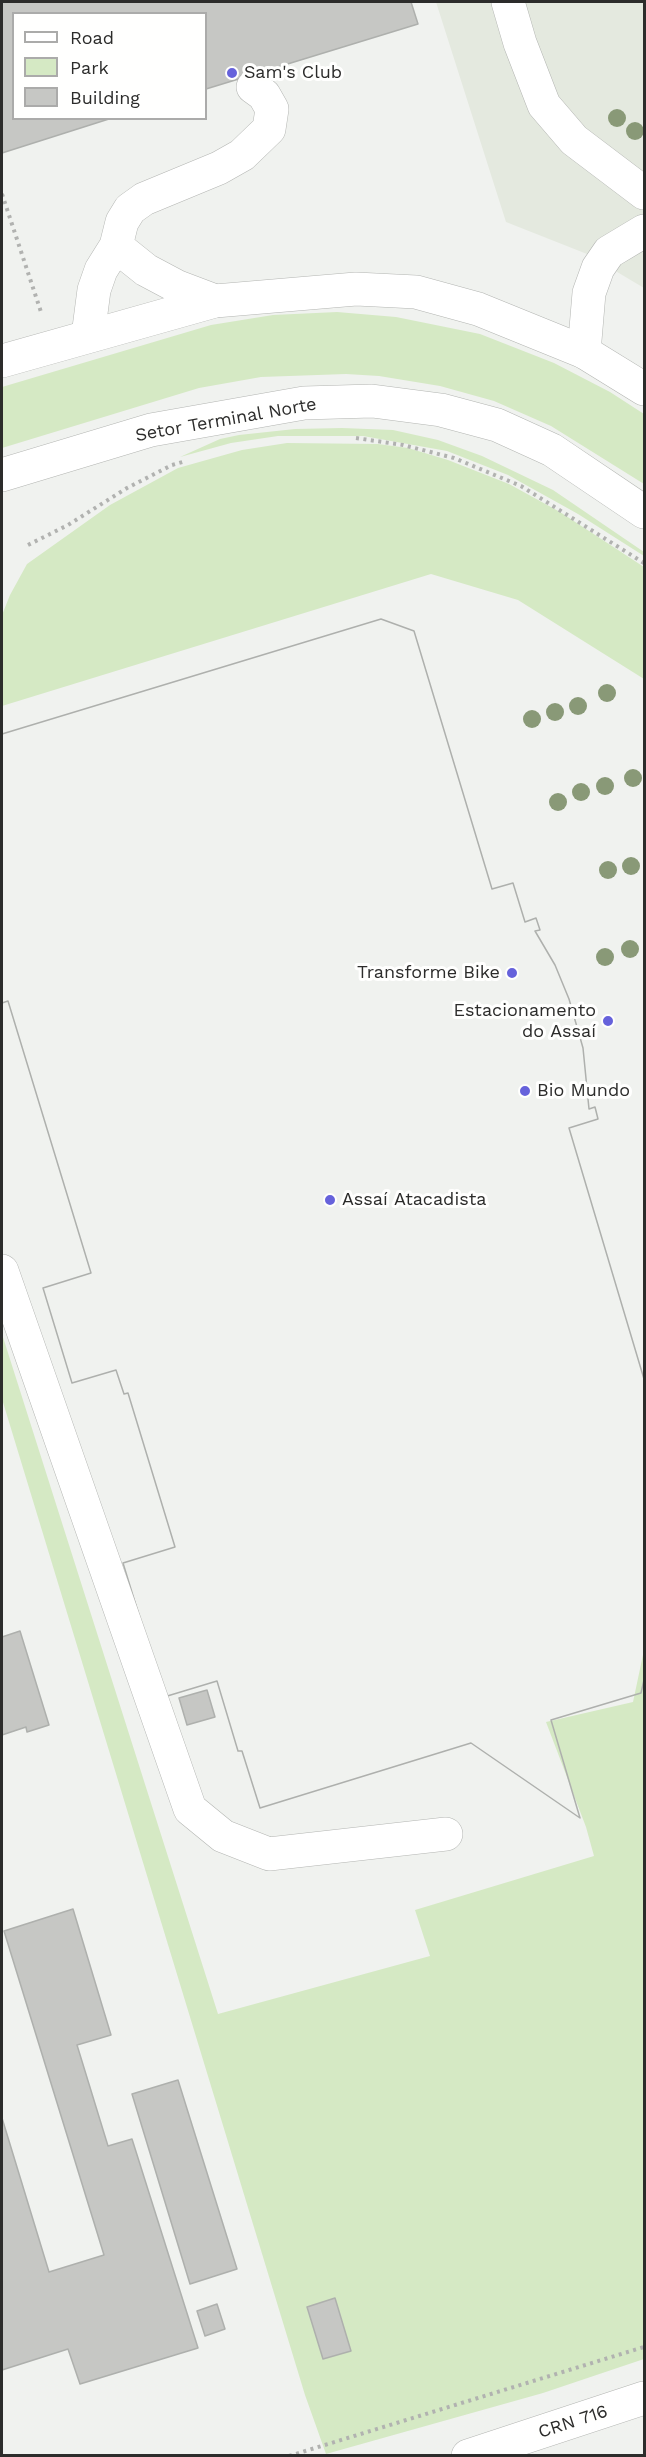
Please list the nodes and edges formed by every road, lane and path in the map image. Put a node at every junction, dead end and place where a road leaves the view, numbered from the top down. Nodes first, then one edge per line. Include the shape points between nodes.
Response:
1 (508, 2) edge
2 (253, 87) dead end
3 (2, 194) edge
4 (645, 194) edge
5 (645, 231) edge
6 (116, 246) junction
7 (214, 301) junction
8 (88, 336) junction
9 (52, 346) junction
10 (584, 352) junction
11 (2, 362) edge
12 (645, 389) edge
13 (348, 438) dead end
14 (194, 459) dead end
15 (2, 476) edge
16 (645, 512) edge
17 (28, 545) dead end
18 (645, 562) edge
19 (2, 1271) edge
20 (446, 1834) dead end
21 (645, 2347) edge
22 (645, 2398) edge
23 (529, 2446) edge
24 (289, 2456) edge
25 (468, 2456) edge

1 - 4 main road via 544,105 574,140
2 - 6 main road via 264,95 272,109 269,129 263,136 242,155 219,168 144,199 130,209
3 - 9 path
5 - 10 main road via 609,252 598,268 589,293
6 - 7 main road via 146,270
6 - 8 main road via 94,290
7 - 8 main road
7 - 10 main road via 356,289 416,292 478,309
8 - 9 main road
9 - 11 main road
10 - 12 main road
13 - 18 path via 404,445 454,458 521,486
14 - 17 path via 172,465 127,488
15 - 16 main road, Setor Terminal Norte via 151,430 304,404 372,401 441,410 497,425 552,450
19 - 20 main road via 190,1809 223,1836 269,1854
21 - 24 path
22 - 23 main road, CRN 716
23 - 25 main road, CRN 716

